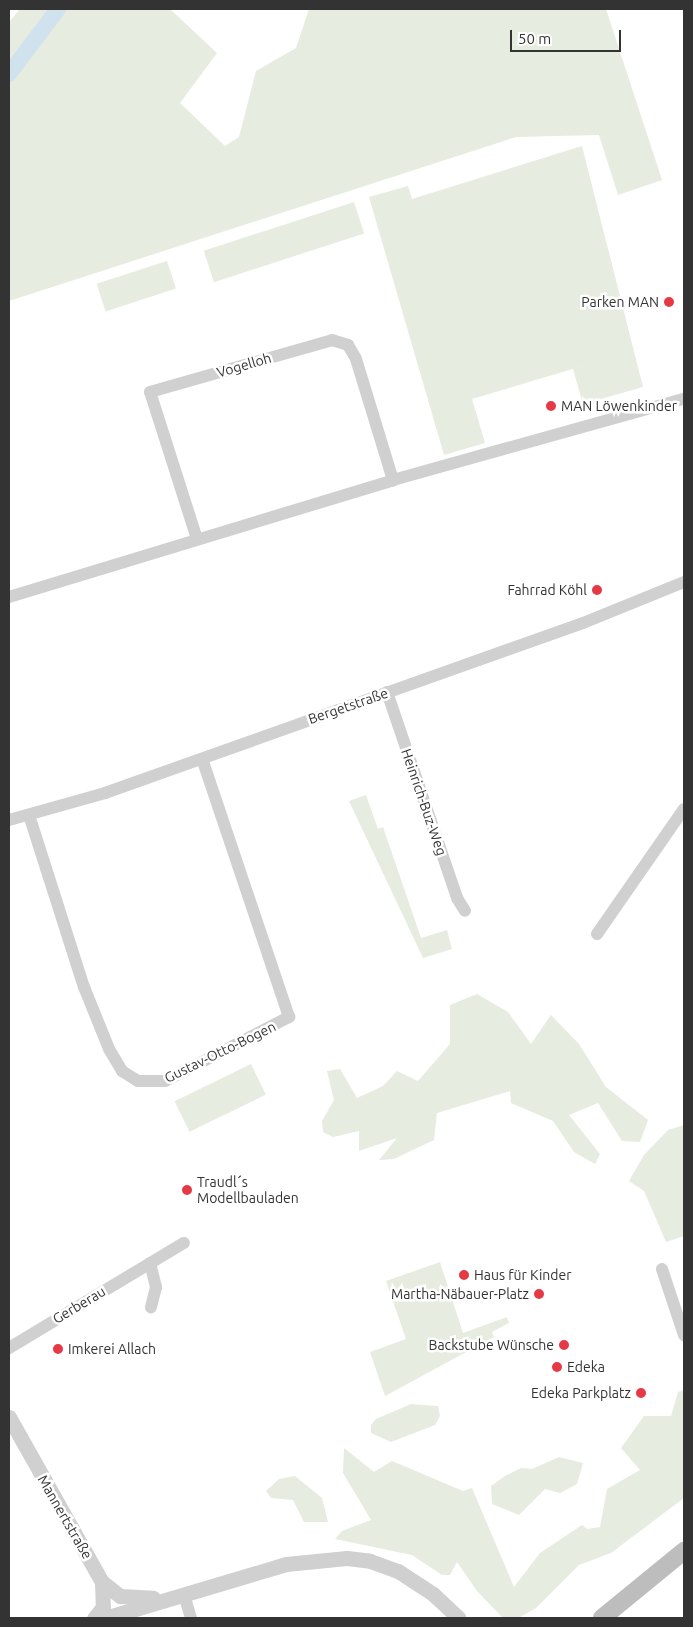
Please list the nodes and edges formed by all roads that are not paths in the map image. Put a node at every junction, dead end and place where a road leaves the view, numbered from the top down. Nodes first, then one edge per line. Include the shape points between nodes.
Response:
1 (684, 399) edge
2 (393, 480) junction
3 (197, 539) junction
4 (684, 582) edge
5 (9, 597) edge
6 (387, 692) junction
7 (202, 758) junction
8 (684, 809) edge
9 (28, 815) junction
10 (9, 820) edge
11 (465, 911) dead end
12 (597, 934) dead end
13 (184, 1243) dead end
14 (150, 1263) junction
15 (662, 1269) dead end
16 (151, 1307) dead end
17 (684, 1335) edge
18 (9, 1348) edge
19 (9, 1417) edge
20 (684, 1551) edge
21 (102, 1582) junction
22 (184, 1594) junction
23 (94, 1618) edge
24 (105, 1618) edge
25 (191, 1618) edge
26 (459, 1618) edge
27 (602, 1618) edge

1 - 2 street
2 - 3 street
2 - 3 street, Vogelloh via 356,359 348,345 332,340 150,392
3 - 5 street
4 - 6 street, Bergetstraße via 583,623
6 - 7 street, Bergetstraße
6 - 11 street, Heinrich-Buz-Weg via 458,903
7 - 9 street, Bergetstraße via 106,793
7 - 9 street, Gustav-Otto-Bogen via 289,1017 165,1081 138,1081 122,1071 109,1049 84,986
8 - 12 street
9 - 10 street, Bergetstraße
13 - 14 street, Gerberau
14 - 16 street via 156,1287
14 - 18 street, Gerberau
15 - 17 street
19 - 21 street, Mannertstraße
20 - 27 main road
21 - 22 street via 120,1596 133,1599
21 - 23 street, Mannertstraße via 103,1607
22 - 24 street
22 - 25 street
22 - 26 street via 304,1560 347,1558 370,1561 398,1571 433,1594

